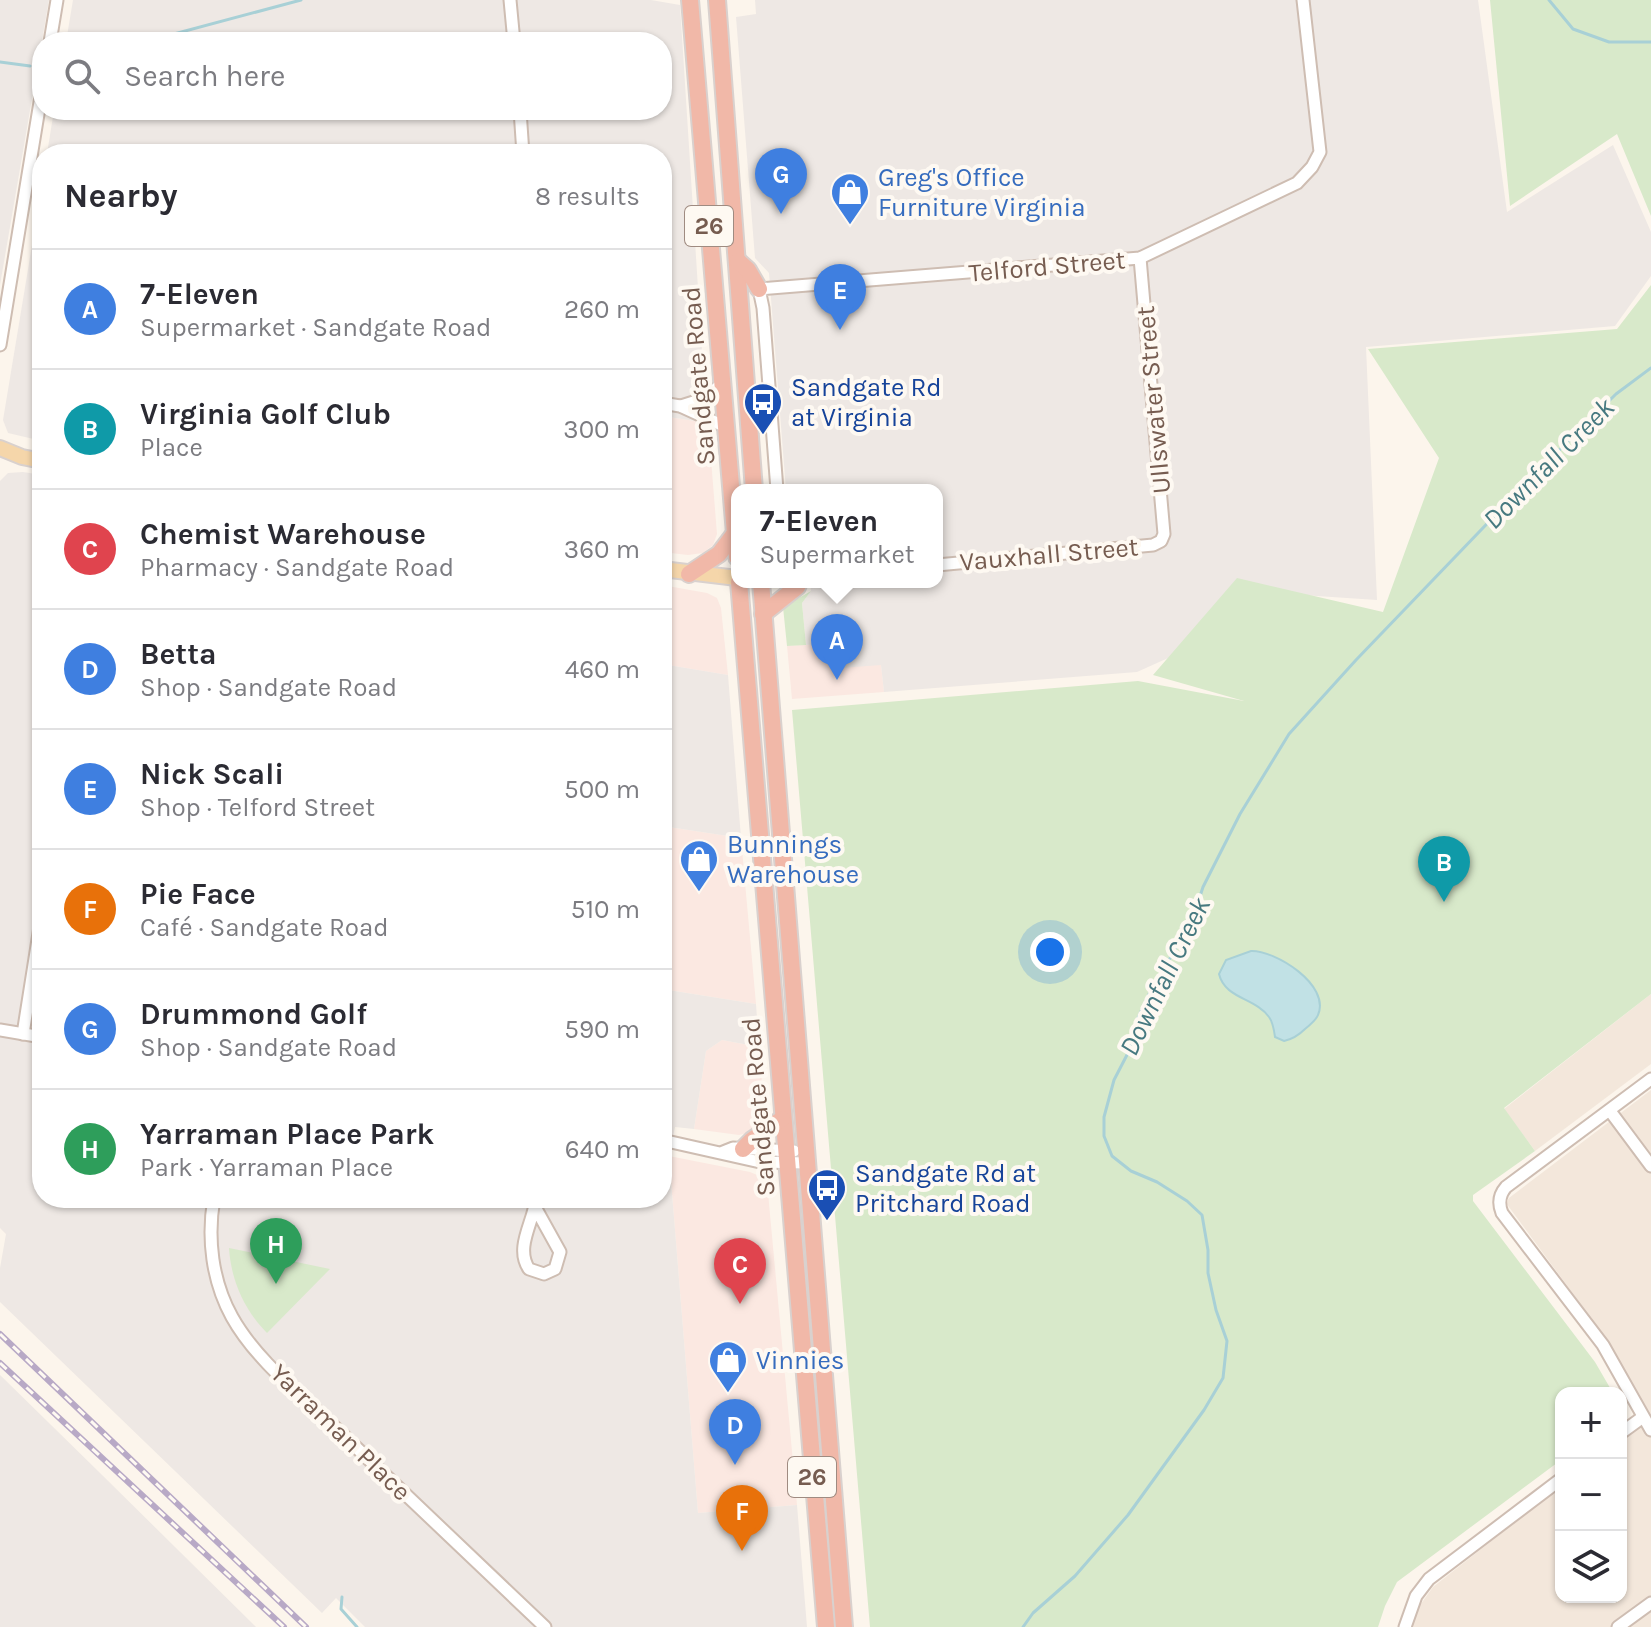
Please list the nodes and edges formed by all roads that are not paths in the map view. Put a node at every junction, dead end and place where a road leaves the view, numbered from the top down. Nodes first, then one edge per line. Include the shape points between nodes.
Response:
1 (57, 0) edge
2 (510, 0) edge
3 (690, 0) edge
4 (717, 0) edge
5 (1303, 0) edge
6 (52, 32) edge
7 (513, 32) edge
8 (37, 120) edge
9 (521, 120) edge
10 (33, 144) edge
11 (522, 144) edge
12 (32, 151) edge
13 (1140, 258) junction
14 (738, 261) junction
15 (759, 289) junction
16 (0, 345) edge
17 (723, 383) junction
18 (672, 405) edge
19 (680, 406) junction
20 (726, 427) junction
21 (0, 448) edge
22 (22, 457) junction
23 (0, 459) edge
24 (32, 459) edge
25 (754, 484) edge
26 (777, 484) edge
27 (731, 486) edge
28 (731, 538) edge
29 (1161, 541) joint
30 (943, 564) edge
31 (672, 571) edge
32 (689, 574) junction
33 (731, 579) edge
34 (739, 588) edge
35 (761, 588) edge
36 (792, 588) edge
37 (763, 614) junction
38 (32, 977) edge
39 (0, 1030) edge
40 (23, 1034) junction
41 (32, 1035) edge
42 (1651, 1079) edge
43 (1610, 1111) junction
44 (782, 1119) junction
45 (672, 1142) edge
46 (743, 1149) junction
47 (723, 1152) junction
48 (807, 1156) junction
49 (786, 1157) junction
50 (1651, 1166) edge
51 (213, 1208) edge
52 (534, 1208) edge
53 (539, 1208) edge
54 (1643, 1417) junction
55 (1627, 1429) edge
56 (1651, 1430) edge
57 (1555, 1484) edge
58 (1651, 1603) edge
59 (545, 1627) edge
60 (826, 1627) edge
61 (844, 1627) edge
62 (1405, 1627) edge
63 (1618, 1627) edge

1 - 6 street
2 - 7 street
3 - 17 highway, Sandgate Road / 26
4 - 14 highway, Sandgate Road / 26
5 - 13 street, Telford Street via 1320,152 1312,167 1297,183
8 - 10 street
9 - 11 street
12 - 16 street
13 - 15 street, Telford Street
13 - 29 street, Ullswater Street
14 - 15 highway
14 - 25 highway, Sandgate Road / 26
15 - 26 street
17 - 19 street via 699,402
17 - 20 highway, Sandgate Road / 26
18 - 19 street
19 - 20 street
20 - 27 highway, Sandgate Road / 26
21 - 22 main road
22 - 23 main road
22 - 24 main road
28 - 32 highway via 719,554
29 - 30 street, Vauxhall Street
31 - 32 main road
32 - 33 main road
34 - 44 highway, Sandgate Road / 26
35 - 37 highway, Sandgate Road / 26
36 - 37 highway
37 - 48 highway, Sandgate Road / 26
38 - 40 street
39 - 40 street
40 - 41 street
42 - 43 street
43 - 50 street
43 - 54 street via 1506,1187 1500,1197 1502,1213 1603,1345
44 - 46 highway
44 - 49 highway, Sandgate Road / 26
45 - 47 street
46 - 47 street
46 - 49 street
47 - 49 street via 751,1161
48 - 49 street
48 - 61 highway, Sandgate Road / 26
49 - 60 highway, Sandgate Road / 26
51 - 59 street, Yarraman Place via 211,1243 217,1277 244,1335
52 - 53 street via 524,1258 529,1269 544,1274 555,1269 560,1252
54 - 55 street
54 - 56 street
57 - 62 street via 1429,1579 1419,1590
58 - 63 street

